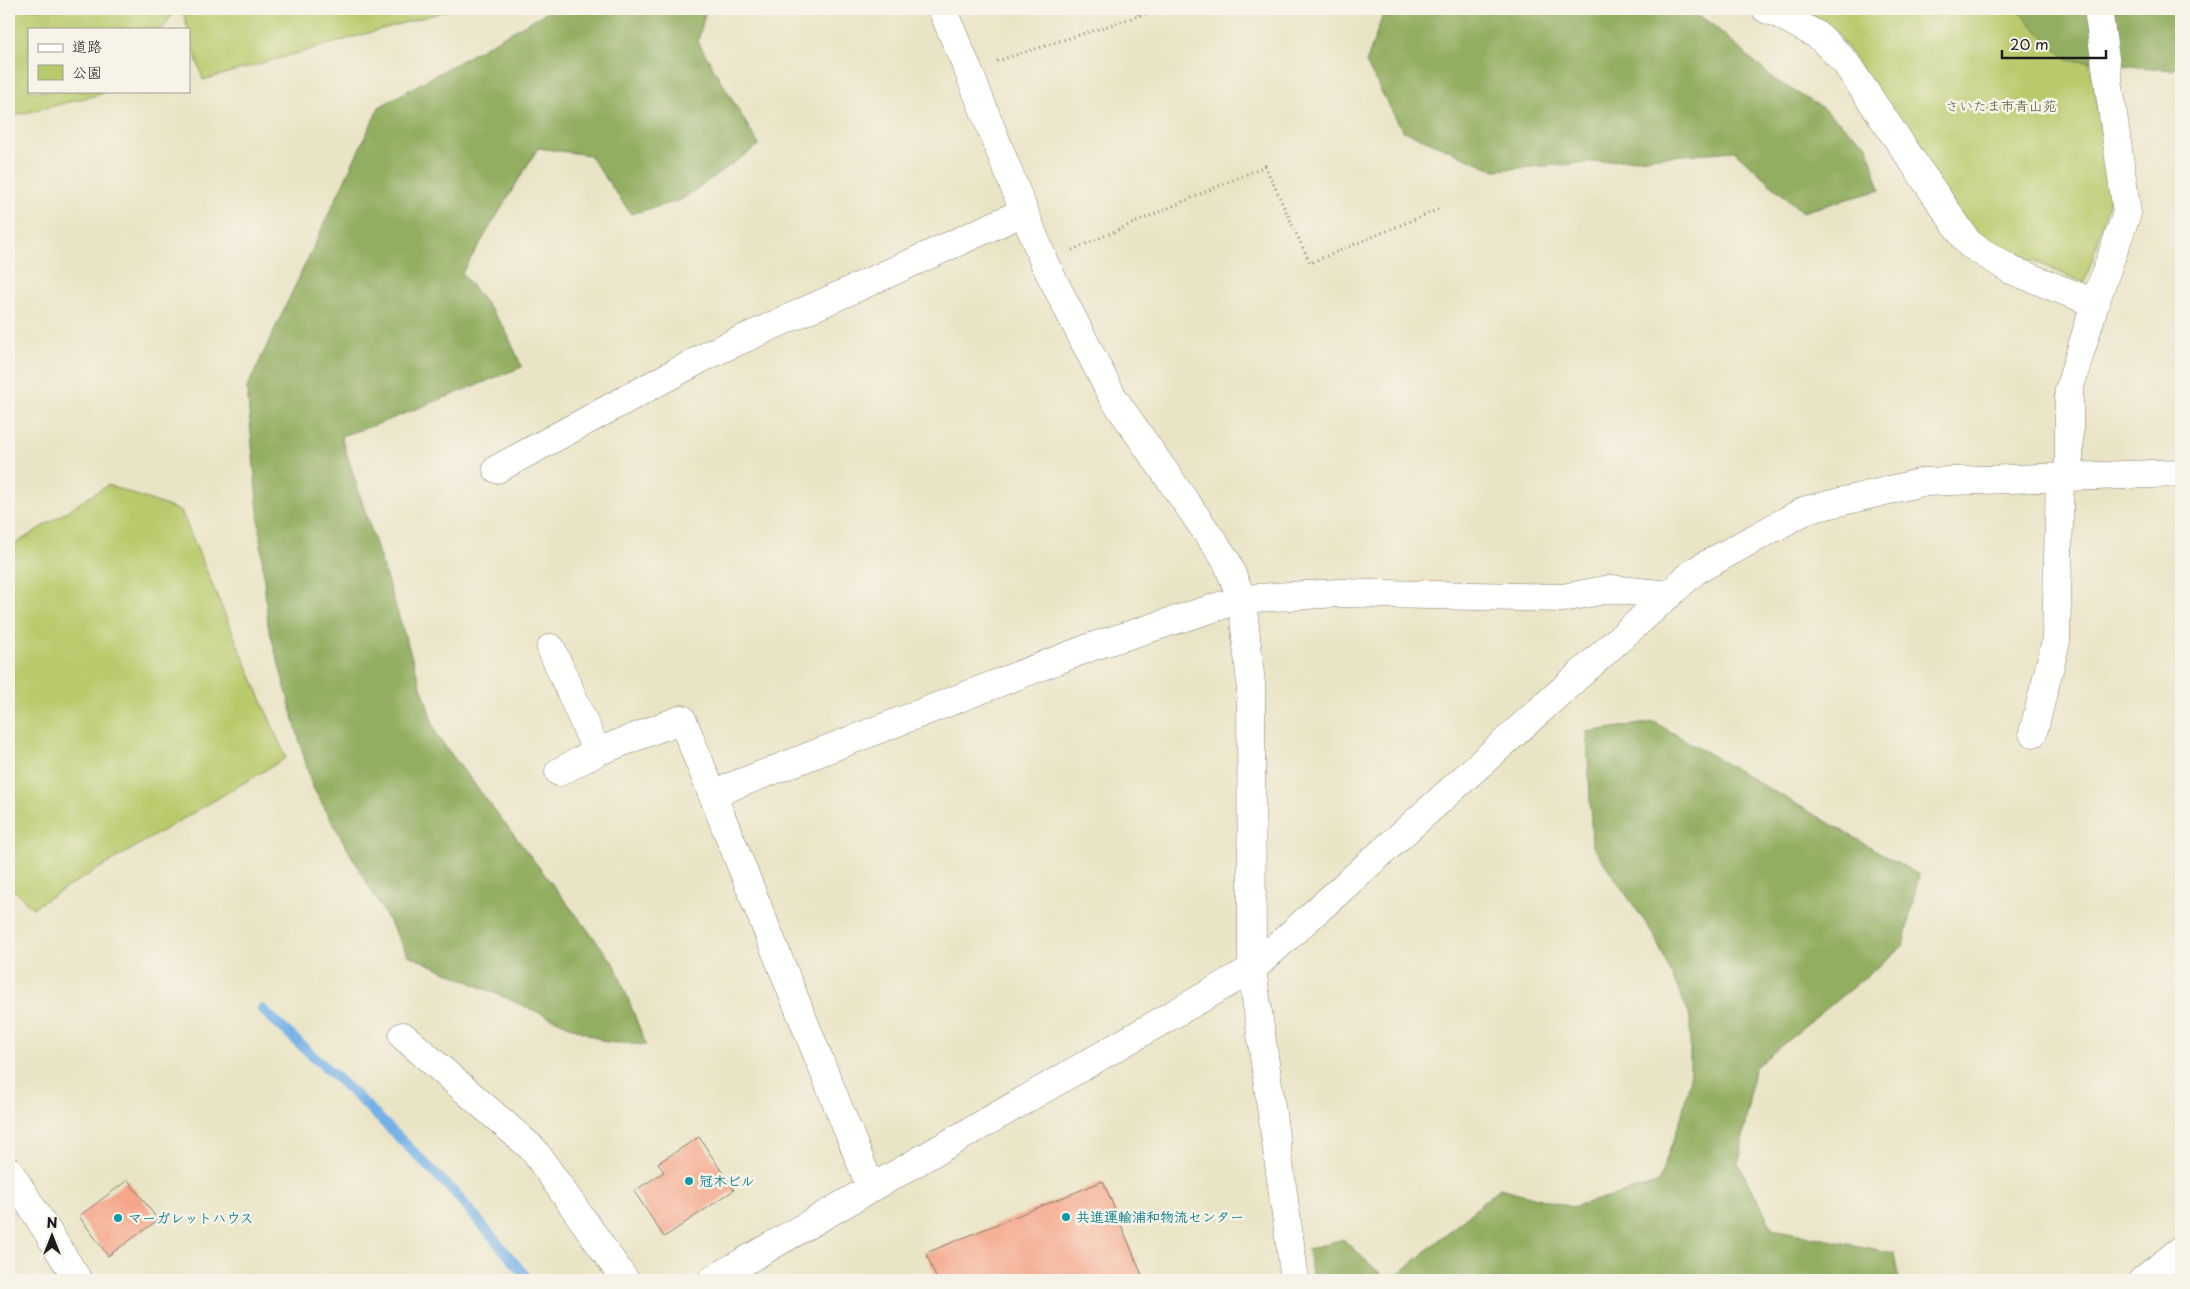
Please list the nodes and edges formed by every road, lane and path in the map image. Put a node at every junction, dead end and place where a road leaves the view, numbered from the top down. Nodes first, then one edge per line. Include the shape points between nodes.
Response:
1 (942, 9) edge
2 (1137, 9) edge
3 (1161, 9) edge
4 (1766, 9) edge
5 (2098, 9) edge
6 (1139, 16) junction
7 (968, 70) junction
8 (1439, 208) dead end
9 (1024, 212) junction
10 (1044, 262) junction
11 (2095, 303) junction
12 (497, 469) dead end
13 (2181, 473) edge
14 (2064, 476) junction
15 (1669, 595) junction
16 (1242, 599) junction
17 (551, 648) dead end
18 (2032, 733) dead end
19 (598, 752) junction
20 (559, 772) dead end
21 (712, 794) junction
22 (1252, 969) junction
23 (403, 1036) dead end
24 (9, 1170) edge
25 (871, 1188) junction
26 (2181, 1250) edge
27 (78, 1280) edge
28 (625, 1280) edge
29 (712, 1280) edge
30 (1295, 1280) edge
31 (2143, 1280) edge

1 - 7 street
2 - 6 path
3 - 6 path
4 - 11 street via 1819,36 1845,62 1969,244 2012,270
5 - 11 street via 2127,212
6 - 7 path
7 - 9 street
8 - 10 path via 1310,263 1265,166
9 - 10 street
9 - 12 street via 710,354
10 - 16 street via 1112,396 1226,560
11 - 14 street via 2069,390
13 - 14 street
14 - 15 street via 1923,482 1806,510 1695,571
14 - 18 street via 2056,641
15 - 16 street via 1610,590 1563,598 1338,593
15 - 22 street
16 - 21 street via 1090,647
16 - 22 street via 1251,684
17 - 19 street
19 - 20 street
19 - 21 street via 682,719
21 - 25 street
22 - 25 street
22 - 30 street
23 - 28 street via 533,1149
24 - 27 street
25 - 29 street
26 - 31 street

